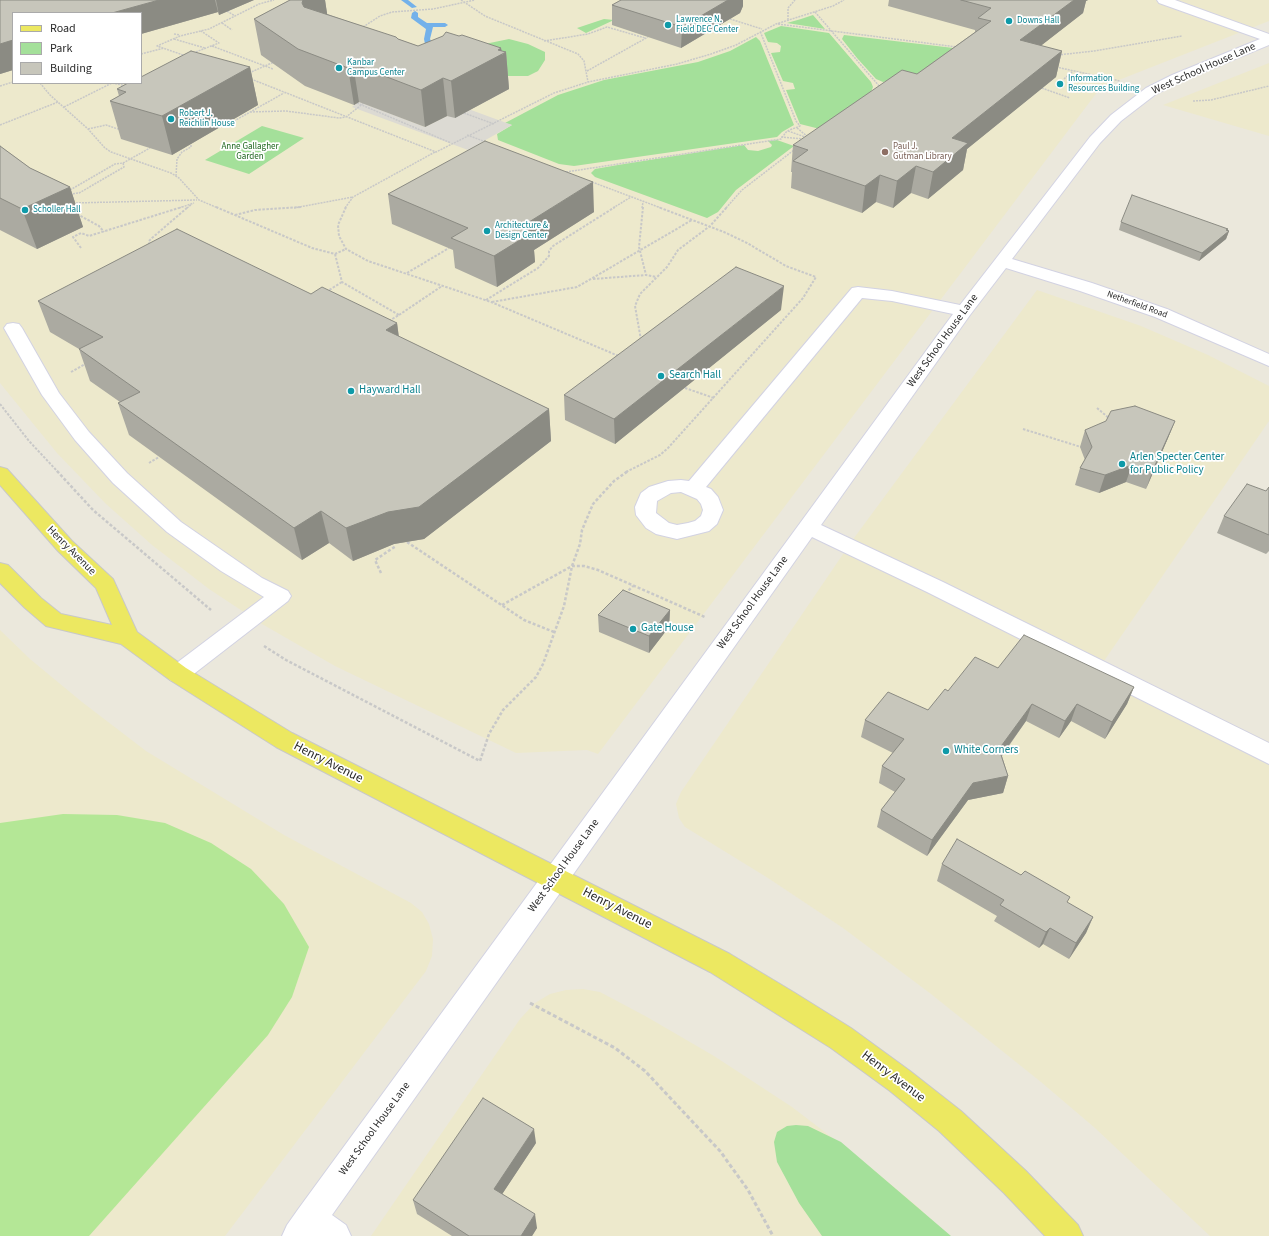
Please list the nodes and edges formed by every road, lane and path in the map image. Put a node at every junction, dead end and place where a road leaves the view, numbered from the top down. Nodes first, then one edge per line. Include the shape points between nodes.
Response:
1 (274, 0) edge
2 (470, 0) edge
3 (475, 0) edge
4 (795, 0) edge
5 (844, 0) edge
6 (1163, 0) edge
7 (462, 1) edge
8 (227, 11) dead end
9 (815, 12) junction
10 (235, 16) junction
11 (725, 18) dead end
12 (788, 20) junction
13 (221, 23) junction
14 (613, 24) dead end
15 (776, 24) junction
16 (1235, 25) junction
17 (363, 27) edge
18 (607, 27) junction
19 (232, 30) dead end
20 (762, 30) junction
21 (201, 31) junction
22 (832, 31) junction
23 (174, 34) dead end
24 (180, 36) junction
25 (648, 37) edge
26 (174, 38) junction
27 (645, 38) junction
28 (1269, 39) edge
29 (544, 41) junction
30 (212, 46) junction
31 (960, 47) edge
32 (164, 48) junction
33 (205, 48) junction
34 (142, 54) edge
35 (1058, 55) edge
36 (276, 61) edge
37 (264, 65) junction
38 (1051, 66) edge
39 (273, 69) edge
40 (587, 70) junction
41 (1074, 71) junction
42 (244, 76) dead end
43 (251, 79) dead end
44 (1064, 79) dead end
45 (12, 82) edge
46 (588, 82) junction
47 (1121, 82) dead end
48 (41, 84) edge
49 (110, 84) edge
50 (116, 84) edge
51 (885, 85) edge
52 (0, 86) edge
53 (1038, 86) edge
54 (1269, 86) edge
55 (880, 87) junction
56 (132, 88) edge
57 (877, 90) edge
58 (284, 92) junction
59 (1070, 98) dead end
60 (1191, 100) dead end
61 (58, 102) junction
62 (366, 102) edge
63 (357, 103) edge
64 (361, 105) junction
65 (64, 107) junction
66 (249, 112) junction
67 (464, 113) edge
68 (346, 117) junction
69 (495, 124) junction
70 (0, 125) edge
71 (220, 126) edge
72 (796, 127) junction
73 (88, 129) junction
74 (124, 131) edge
75 (787, 131) junction
76 (467, 134) junction
77 (781, 137) junction
78 (185, 139) edge
79 (811, 140) junction
80 (452, 143) junction
81 (492, 144) edge
82 (803, 144) edge
83 (150, 148) edge
84 (797, 148) edge
85 (436, 152) junction
86 (129, 159) junction
87 (123, 163) junction
88 (573, 175) edge
89 (176, 176) junction
90 (81, 179) dead end
91 (86, 180) junction
92 (588, 180) edge
93 (353, 197) junction
94 (632, 197) junction
95 (198, 200) junction
96 (643, 202) junction
97 (70, 203) dead end
98 (194, 203) junction
99 (71, 211) edge
100 (234, 215) junction
101 (692, 220) junction
102 (710, 226) junction
103 (104, 232) junction
104 (81, 248) dead end
105 (152, 248) edge
106 (449, 248) edge
107 (346, 249) junction
108 (640, 250) junction
109 (336, 254) junction
110 (1001, 261) junction
111 (407, 274) junction
112 (646, 275) junction
113 (816, 277) dead end
114 (656, 278) junction
115 (593, 279) junction
116 (342, 282) junction
117 (442, 286) junction
118 (324, 294) edge
119 (486, 300) junction
120 (491, 302) junction
121 (964, 311) junction
122 (400, 315) junction
123 (388, 322) edge
124 (13, 328) dead end
125 (638, 346) edge
126 (623, 358) edge
127 (93, 360) edge
128 (1269, 361) edge
129 (68, 374) dead end
130 (685, 388) edge
131 (714, 398) dead end
132 (1097, 408) dead end
133 (1114, 420) edge
134 (1023, 429) dead end
135 (1081, 447) dead end
136 (0, 473) edge
137 (693, 489) dead end
138 (809, 527) junction
139 (407, 542) edge
140 (396, 546) edge
141 (0, 570) edge
142 (381, 573) dead end
143 (633, 586) junction
144 (622, 598) edge
145 (502, 605) junction
146 (709, 618) dead end
147 (554, 632) dead end
148 (128, 637) junction
149 (178, 674) junction
150 (494, 724) dead end
151 (1269, 754) edge
152 (480, 761) dead end
153 (556, 878) junction
154 (530, 1003) dead end
155 (315, 1230) edge
156 (773, 1236) edge
157 (1067, 1236) edge

1 - 10 path
2 - 3 path
2 - 7 path
4 - 12 path via 788,8
5 - 9 path
6 - 16 street
7 - 17 path via 433,9 385,14
7 - 29 path via 485,16
8 - 10 path
9 - 12 path
9 - 22 path
10 - 13 path
11 - 20 path
12 - 15 path
13 - 19 path
13 - 21 path
14 - 18 path
15 - 20 path
15 - 22 path
16 - 28 street
16 - 35 path via 1094,51
18 - 27 path
18 - 29 path via 588,34
20 - 46 path via 731,47 695,60
20 - 72 path via 800,126
21 - 24 path
21 - 30 path via 219,43
22 - 31 path
22 - 55 path
23 - 24 path
24 - 26 path
25 - 27 path
26 - 32 path via 157,46
26 - 33 path
27 - 40 path
28 - 110 street, West School House Lane via 1177,78 1129,107 1095,140
29 - 40 path via 578,54
30 - 33 path
30 - 37 path
32 - 33 path via 187,56
32 - 34 path
36 - 37 path
37 - 39 path
37 - 42 path
38 - 41 path
40 - 46 path
41 - 44 path
41 - 47 path
43 - 58 path
45 - 52 path
46 - 69 path via 540,99
48 - 61 path
49 - 65 path
50 - 56 path
51 - 55 path
53 - 59 path
54 - 60 path via 1205,101
55 - 57 path
58 - 66 path
58 - 68 path
61 - 65 path
61 - 70 path
62 - 64 path
63 - 64 path
64 - 68 path
64 - 80 path
65 - 73 path
66 - 68 path via 275,111 326,118
66 - 71 path via 227,125
67 - 69 path
68 - 85 path
69 - 76 path
72 - 75 path
72 - 79 path via 806,133
73 - 74 path via 106,125
73 - 86 path via 104,148
75 - 77 path
75 - 79 path
76 - 80 path
76 - 81 path
77 - 79 path
77 - 88 path via 566,172
78 - 89 path via 191,139 192,145 178,156
79 - 82 path
80 - 85 path
83 - 86 path
84 - 102 path via 746,186
85 - 93 path
86 - 87 path
86 - 89 path
87 - 91 path via 115,164
87 - 91 path via 124,167 79,192 69,194 70,189
89 - 95 path
90 - 91 path
92 - 94 path
93 - 100 path via 296,208 255,210
93 - 107 path via 346,206 338,226 339,236
94 - 96 path
94 - 119 path via 554,246 538,268
95 - 97 path
95 - 98 path
95 - 100 path
96 - 101 path
96 - 108 path
98 - 103 path
98 - 105 path via 152,238 148,244
99 - 103 path via 99,226
100 - 109 path via 312,248
101 - 102 path
101 - 108 path
102 - 113 path via 747,243 786,266
102 - 114 path via 678,250
103 - 104 path via 89,236 81,233 73,237
106 - 111 path
107 - 109 path
107 - 111 path via 368,261
108 - 112 path
108 - 115 path
109 - 116 path
110 - 121 street, West School House Lane
110 - 128 street, Netherfield Road via 1161,313
111 - 117 path
112 - 114 path
112 - 115 path
114 - 125 path via 635,303 640,329
115 - 120 path via 568,290
116 - 118 path
116 - 122 path
117 - 119 path
117 - 122 path
119 - 120 path
120 - 126 path
121 - 137 street via 892,296 858,292
121 - 138 street, West School House Lane
122 - 123 path
124 - 149 street via 51,395 82,436 120,478 174,527 234,570 280,596
127 - 129 path
130 - 131 path
132 - 133 path via 1107,418
134 - 135 path
136 - 148 main road, Henry Avenue via 65,546 105,584
138 - 151 street
138 - 153 street, West School House Lane
139 - 145 path
140 - 142 path via 376,560
141 - 148 main road, Henry Avenue via 33,604 54,620
143 - 144 path
143 - 145 path via 598,570 572,566
143 - 146 path
145 - 147 path via 524,620
148 - 149 main road, Henry Avenue
149 - 153 main road, Henry Avenue via 284,740
150 - 152 path
153 - 155 street, West School House Lane
153 - 157 main road, Henry Avenue via 720,963 841,1038 950,1121 1015,1182
154 - 156 path via 615,1048 645,1070 724,1156 748,1190

